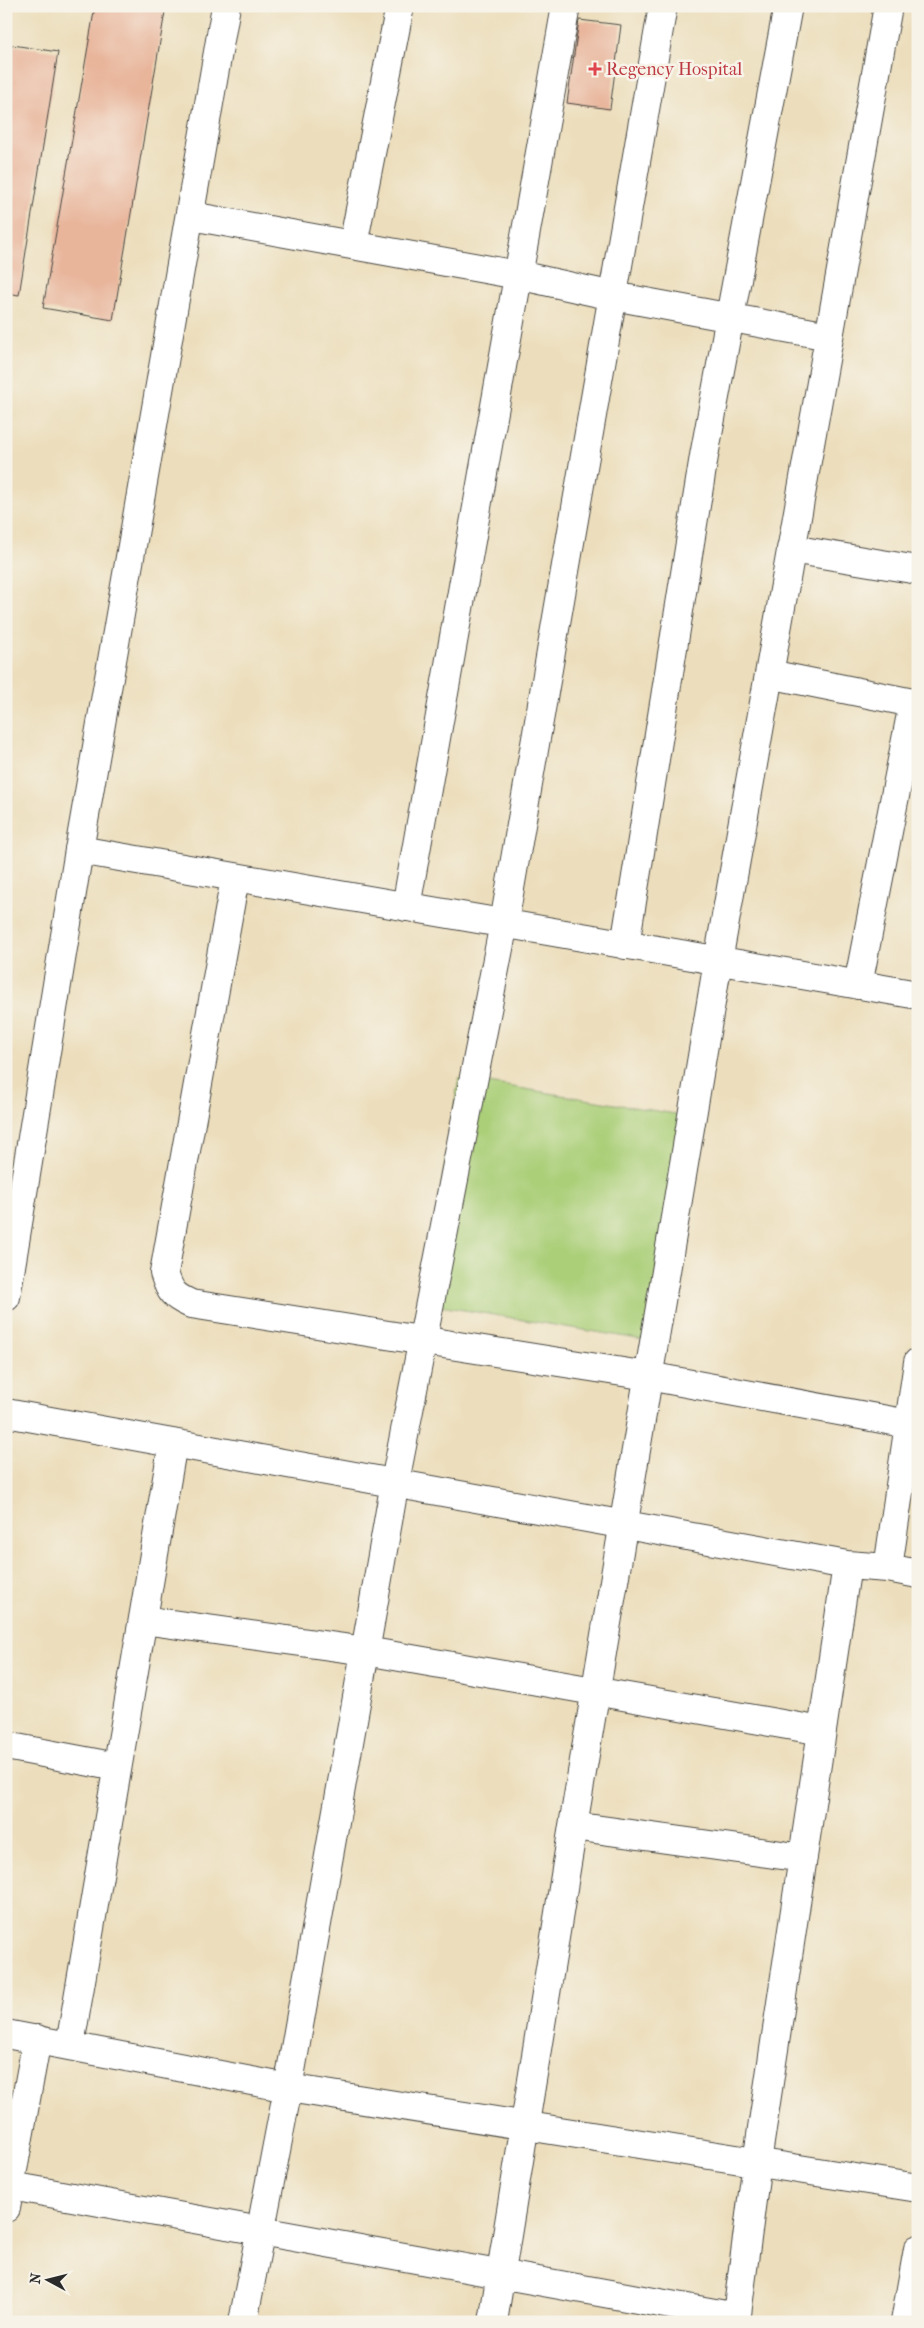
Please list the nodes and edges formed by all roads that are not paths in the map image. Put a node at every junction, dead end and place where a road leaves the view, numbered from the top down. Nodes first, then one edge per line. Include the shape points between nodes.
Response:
1 (226, 6) edge
2 (400, 6) edge
3 (566, 6) edge
4 (663, 6) edge
5 (788, 6) edge
6 (888, 6) edge
7 (190, 216) junction
8 (353, 245) junction
9 (518, 275) junction
10 (613, 296) junction
11 (730, 318) junction
12 (829, 336) junction
13 (791, 549) junction
14 (918, 570) edge
15 (769, 674) junction
16 (916, 704) edge
17 (79, 850) junction
18 (235, 878) junction
19 (406, 906) junction
20 (504, 923) junction
21 (625, 945) junction
22 (718, 961) junction
23 (858, 985) junction
24 (918, 995) edge
25 (6, 1297) edge
26 (423, 1339) junction
27 (918, 1362) edge
28 (648, 1376) junction
29 (6, 1413) edge
30 (909, 1424) junction
31 (173, 1443) junction
32 (395, 1482) junction
33 (623, 1523) junction
34 (847, 1565) junction
35 (888, 1568) junction
36 (918, 1574) edge
37 (142, 1620) junction
38 (366, 1651) junction
39 (595, 1691) junction
40 (822, 1731) junction
41 (6, 1746) edge
42 (117, 1766) junction
43 (573, 1826) junction
44 (803, 1858) junction
45 (6, 2034) edge
46 (38, 2039) junction
47 (70, 2045) junction
48 (288, 2088) junction
49 (523, 2124) junction
50 (758, 2162) junction
51 (918, 2188) edge
52 (9, 2197) edge
53 (261, 2230) junction
54 (918, 2249) edge
55 (501, 2274) junction
56 (736, 2319) edge
57 (243, 2322) edge
58 (493, 2322) edge
59 (905, 2322) edge

1 - 7 street
2 - 8 street
3 - 9 street
4 - 10 street
5 - 11 street
6 - 12 street
7 - 8 street
7 - 17 street
8 - 9 street
9 - 10 street
9 - 19 street
10 - 11 street
10 - 20 street
11 - 12 street
11 - 21 street via 704,456
12 - 13 street
13 - 14 street
13 - 15 street
15 - 16 street
15 - 22 street
16 - 23 street
17 - 18 street
17 - 25 street
18 - 19 street
18 - 26 street via 164,1273 168,1287 176,1297 191,1304
19 - 20 street
20 - 21 street
20 - 26 street
21 - 22 street
22 - 23 street
22 - 28 street
23 - 24 street
26 - 28 street
26 - 32 street
27 - 30 street
28 - 30 street
28 - 33 street
29 - 31 street
30 - 35 street
31 - 32 street
31 - 37 street
32 - 33 street
32 - 38 street
33 - 34 street
33 - 39 street
34 - 35 street
34 - 40 street
35 - 36 street
37 - 38 street
37 - 42 street
38 - 39 street
38 - 48 street
39 - 40 street
39 - 43 street
40 - 44 street
41 - 42 street
42 - 47 street
43 - 44 street
43 - 49 street
44 - 50 street
45 - 46 street
46 - 47 street
46 - 52 street
47 - 48 street
48 - 49 street
48 - 53 street
49 - 50 street
49 - 55 street
50 - 51 street
50 - 56 street
52 - 53 street
53 - 55 street
53 - 57 street
54 - 59 street
55 - 56 street
55 - 58 street

